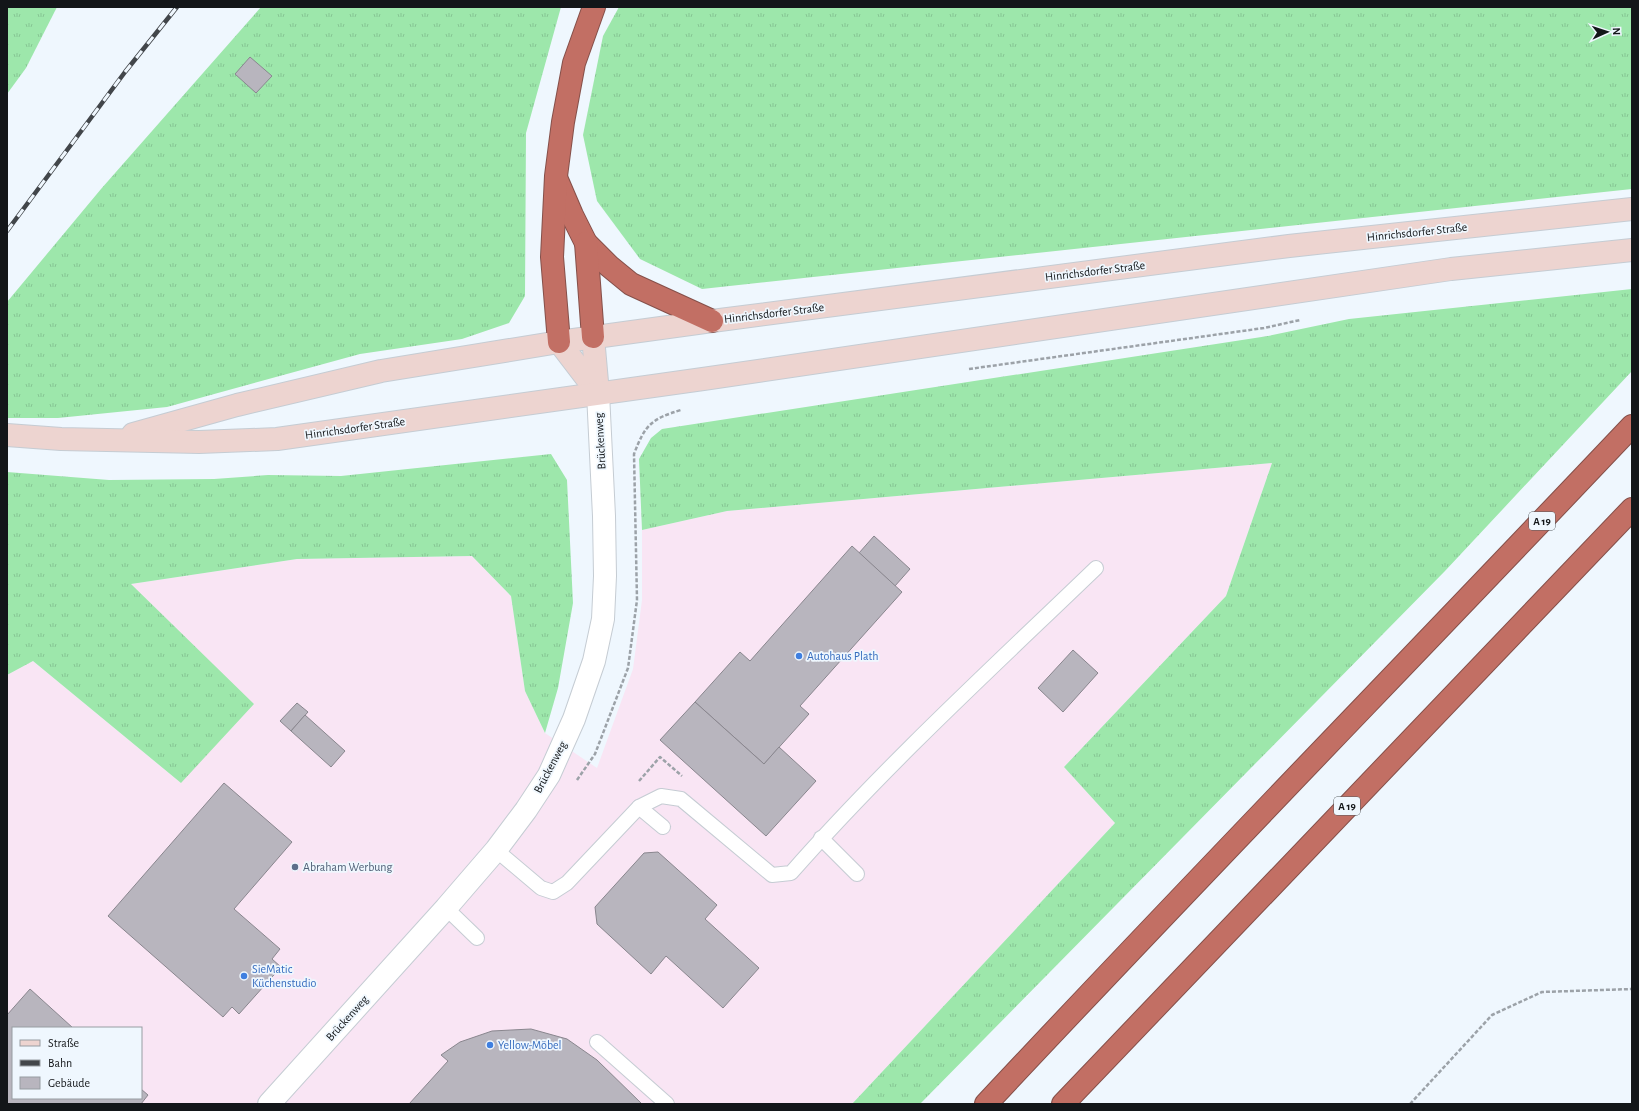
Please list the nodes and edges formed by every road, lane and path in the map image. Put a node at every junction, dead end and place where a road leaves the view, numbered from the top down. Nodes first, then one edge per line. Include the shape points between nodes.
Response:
1 (594, 7) edge
2 (556, 176) junction
3 (1632, 209) edge
4 (586, 243) junction
5 (1632, 250) edge
6 (1308, 318) dead end
7 (712, 321) junction
8 (593, 338) junction
9 (559, 342) junction
10 (966, 369) dead end
11 (598, 393) junction
12 (686, 409) dead end
13 (650, 423) dead end
14 (1632, 426) edge
15 (7, 435) edge
16 (111, 440) junction
17 (1632, 509) edge
18 (1096, 568) dead end
19 (639, 807) junction
20 (662, 827) dead end
21 (821, 838) junction
22 (496, 850) junction
23 (857, 874) dead end
24 (446, 908) junction
25 (477, 938) dead end
26 (1632, 989) edge
27 (597, 1042) dead end
28 (269, 1104) edge
29 (667, 1104) edge
30 (986, 1104) edge
31 (1063, 1104) edge
32 (1410, 1104) edge

1 - 2 highway via 574,63
2 - 4 highway
2 - 9 highway via 552,257
3 - 7 main road, Hinrichsdorfer Straße via 1282,247
4 - 7 highway via 631,284
4 - 8 highway
5 - 11 main road, Hinrichsdorfer Straße via 1452,269
6 - 10 path via 1264,328
7 - 8 main road, Hinrichsdorfer Straße
8 - 9 main road, Hinrichsdorfer Straße
8 - 11 main road, Brückenweg
9 - 11 main road
9 - 16 main road, Hinrichsdorfer Straße via 381,371 237,405
11 - 16 main road, Hinrichsdorfer Straße via 277,439 199,442
11 - 22 street, Brückenweg via 605,576 603,619 594,661 574,719 549,775
12 - 13 path via 665,415
14 - 30 highway, A 19 via 1114,966
15 - 16 main road, Hinrichsdorfer Straße
17 - 31 highway, A 19
18 - 21 lane via 927,730
19 - 20 lane
19 - 21 lane via 661,796 681,799 772,875 791,873
19 - 22 lane via 567,883 553,892 541,888
21 - 23 lane
22 - 24 street, Brückenweg
24 - 25 lane
24 - 28 street, Brückenweg
26 - 32 path via 1542,992 1492,1015
27 - 29 lane

